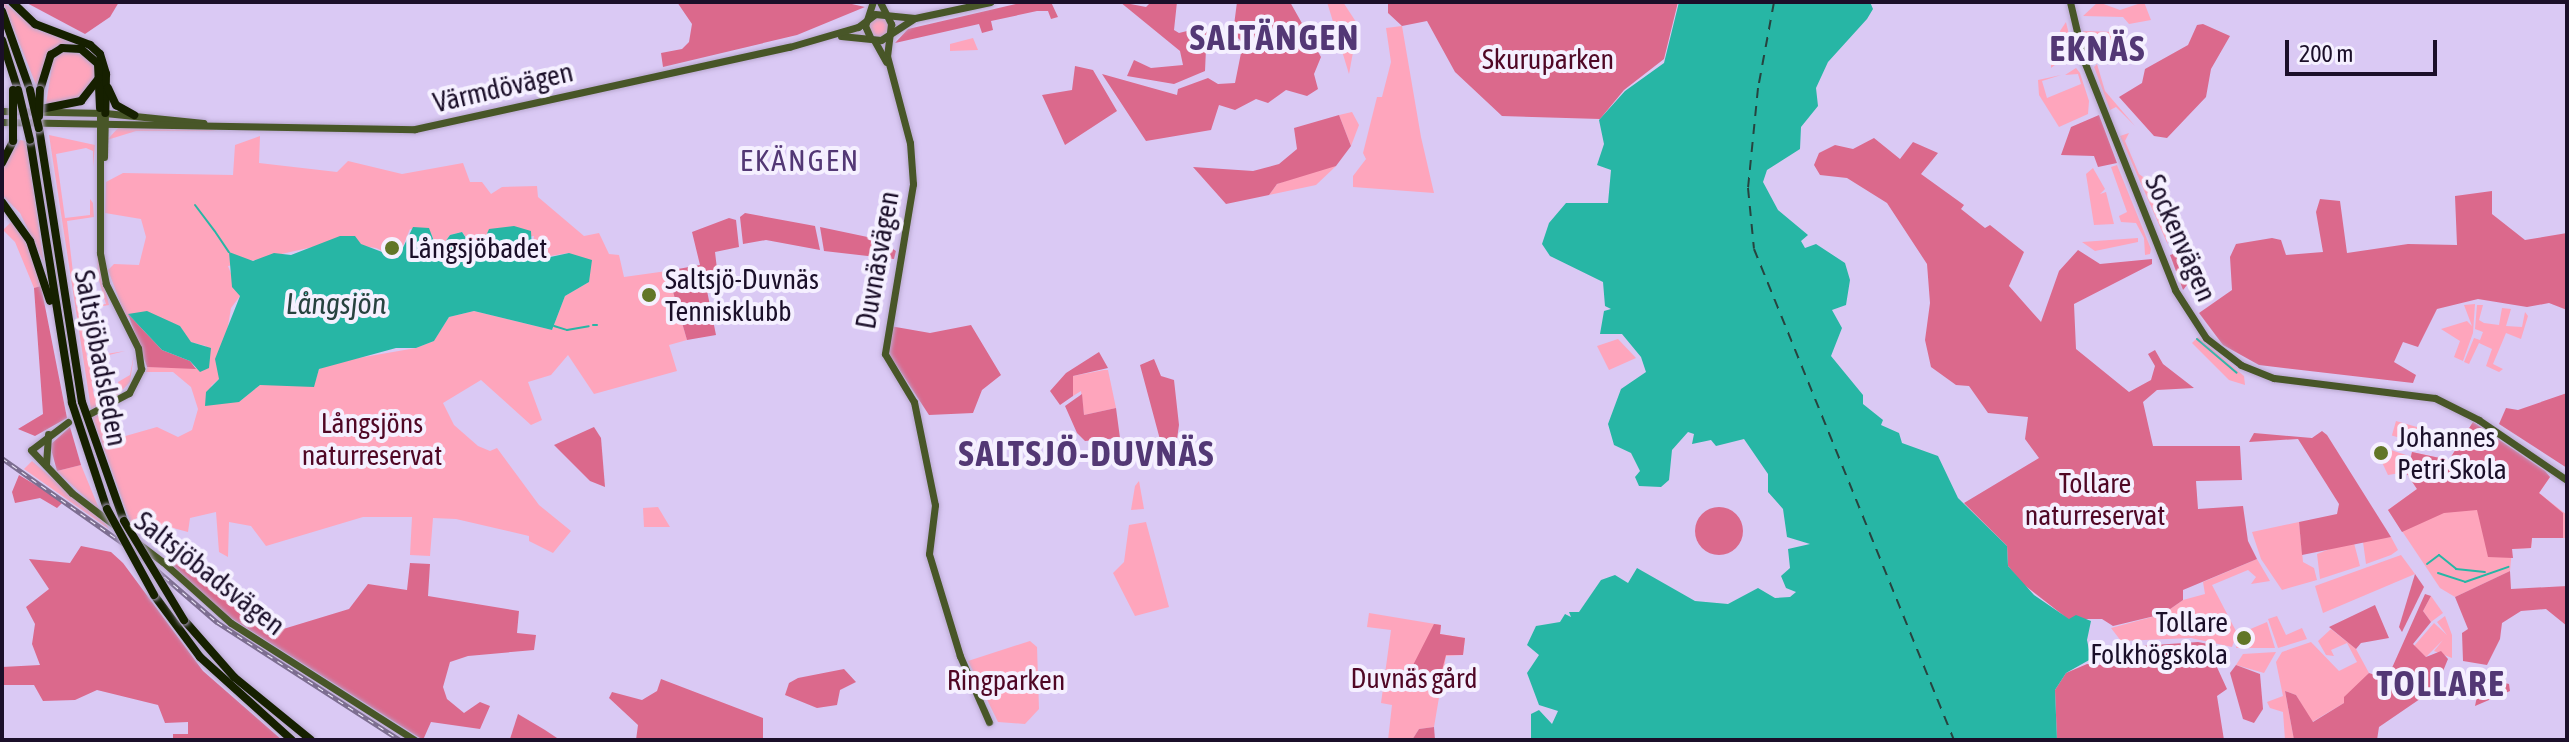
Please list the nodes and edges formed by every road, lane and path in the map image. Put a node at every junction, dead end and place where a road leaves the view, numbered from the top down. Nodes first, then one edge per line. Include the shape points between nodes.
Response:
1 (12, 2) edge
2 (873, 2) edge
3 (880, 2) edge
4 (990, 2) edge
5 (2070, 2) edge
6 (2, 11) edge
7 (885, 16) junction
8 (915, 18) junction
9 (867, 19) junction
10 (889, 35) junction
11 (873, 39) junction
12 (2, 40) edge
13 (806, 42) junction
14 (100, 73) junction
15 (890, 74) junction
16 (106, 85) junction
17 (16, 90) junction
18 (36, 110) junction
19 (2, 111) edge
20 (103, 113) junction
21 (134, 115) junction
22 (2, 122) edge
23 (70, 123) junction
24 (102, 124) junction
25 (205, 124) junction
26 (39, 128) junction
27 (99, 142) junction
28 (2, 163) edge
29 (100, 174) junction
30 (2, 202) edge
31 (58, 329) junction
32 (91, 413) dead end
33 (68, 422) dead end
34 (48, 434) junction
35 (46, 466) junction
36 (2567, 480) edge
37 (989, 722) dead end
38 (292, 740) edge
39 (311, 740) edge
40 (415, 740) edge

1 - 16 highway via 35,24 95,49 105,65
2 - 9 street
3 - 7 street
4 - 8 street, Värmdövägen
5 - 36 street, Sockenvägen via 2081,52 2175,290 2206,338 2241,365 2274,378 2435,398 2479,420
6 - 26 highway, Saltsjöbadsleden, bridge
7 - 8 street, Värmdövägen
7 - 9 street, Värmdövägen
7 - 10 street via 891,24
8 - 10 street, Värmdövägen
9 - 11 street via 865,30
9 - 13 street, Värmdövägen
10 - 11 street, Värmdövägen
10 - 15 street, Duvnäsvägen
11 - 13 street, Värmdövägen via 849,34
11 - 15 street, Duvnäsvägen
12 - 17 highway, Saltsjöbadsleden
13 - 25 street, Värmdövägen via 415,129
14 - 18 highway via 86,97
14 - 20 highway
14 - 26 highway, bridge via 88,52 62,48 44,68
15 - 37 street, Duvnäsvägen via 910,143 913,184 885,354 914,402 935,505 929,554 960,656
16 - 20 highway
16 - 21 highway via 116,105
17 - 28 highway, bridge via 13,141
17 - 31 highway, Saltsjöbadsleden, bridge via 30,140
18 - 19 street, Värmdövägen
18 - 20 street, Värmdövägen
20 - 21 street, Värmdövägen
20 - 24 street
21 - 25 street, Värmdövägen
22 - 23 street, Värmdövägen
23 - 24 street, Värmdövägen
23 - 27 street via 92,131
24 - 25 street, Värmdövägen
24 - 27 street
24 - 29 street
26 - 39 highway, Saltsjöbadsleden, bridge via 82,402 124,521 184,620 234,677
27 - 29 street
29 - 32 street via 98,243 104,277 138,348 141,369 129,393
30 - 31 highway via 30,241
31 - 38 highway, Saltsjöbadsleden, bridge via 79,433 107,509 154,595 200,657
33 - 34 street
34 - 35 street
34 - 35 street, Saltsjöbadsvägen via 31,450
35 - 40 street, Saltsjöbadsvägen via 231,623

